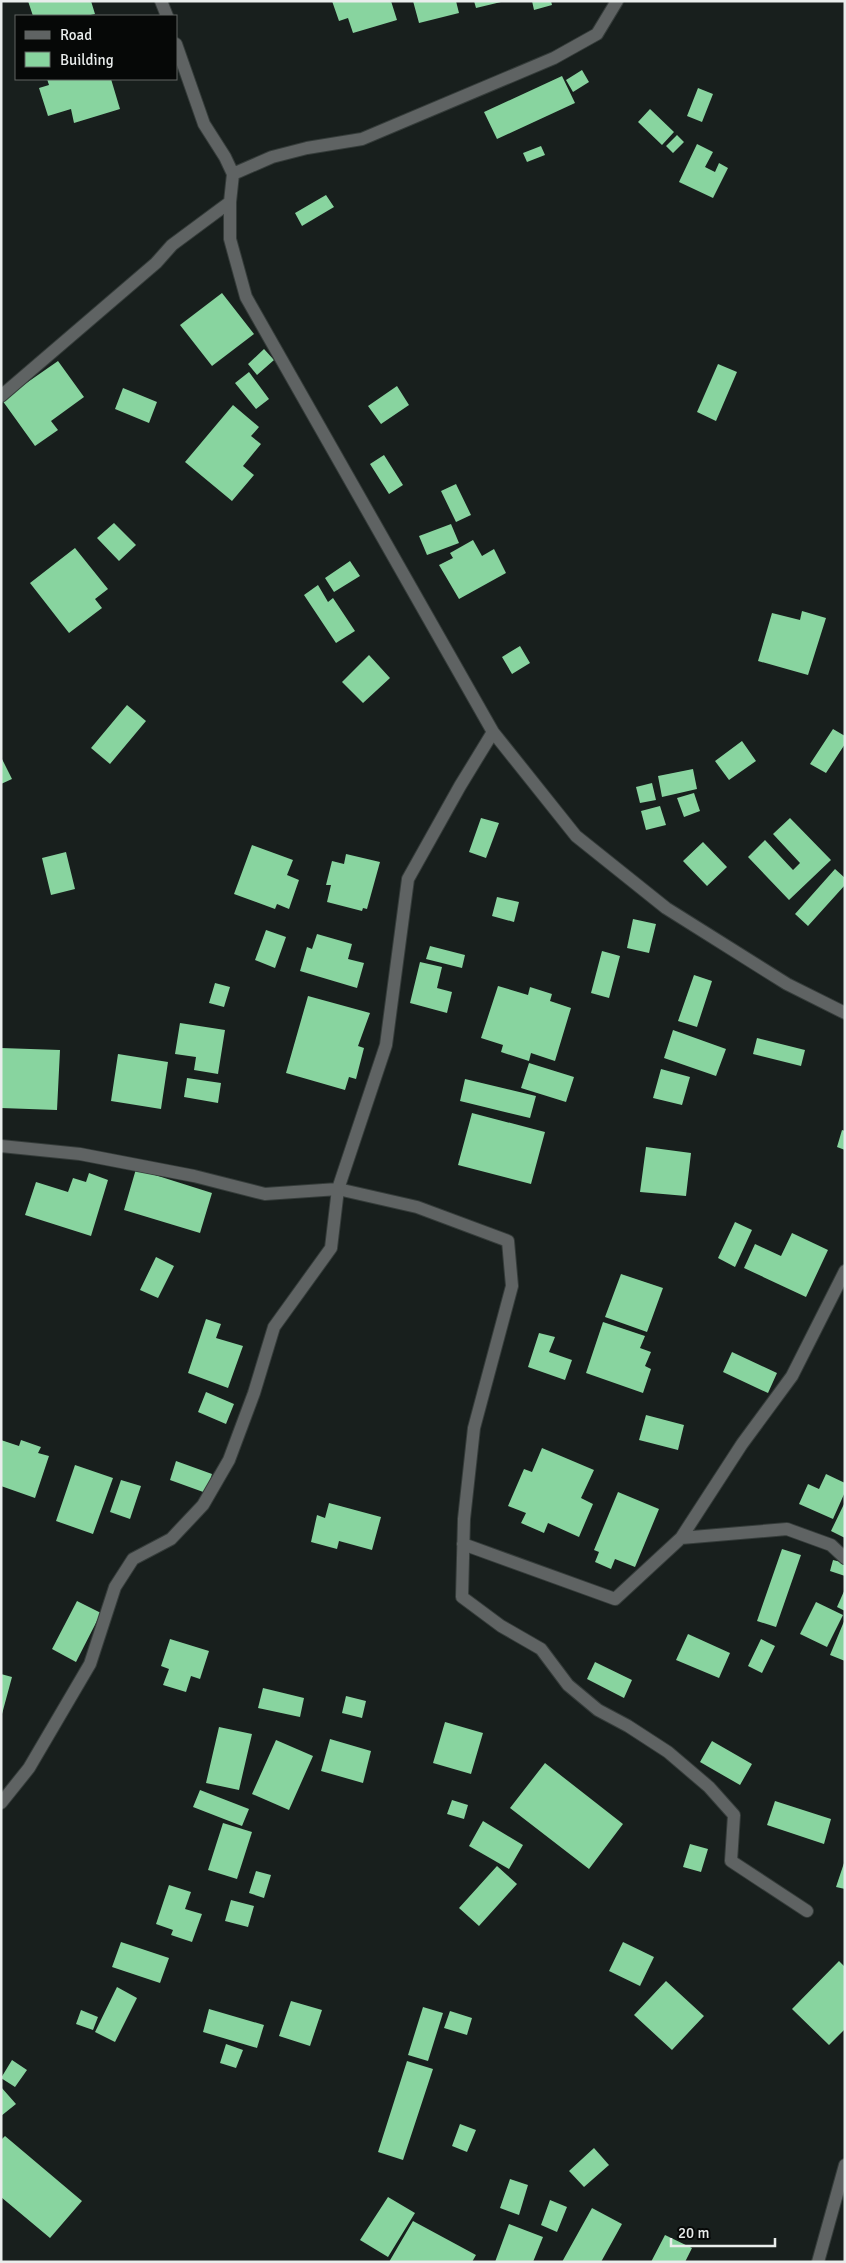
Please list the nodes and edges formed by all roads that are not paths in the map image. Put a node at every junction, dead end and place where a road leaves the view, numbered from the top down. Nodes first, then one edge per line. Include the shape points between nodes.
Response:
1 (161, 1) edge
2 (617, 1) edge
3 (167, 15) edge
4 (178, 50) edge
5 (233, 174) junction
6 (230, 202) junction
7 (1, 396) edge
8 (493, 732) junction
9 (845, 1013) edge
10 (1, 1146) edge
11 (338, 1189) junction
12 (845, 1272) edge
13 (681, 1538) junction
14 (463, 1544) junction
15 (845, 1558) edge
16 (1, 1803) edge
17 (807, 1911) dead end
18 (845, 2165) edge
19 (818, 2262) edge

1 - 3 street
2 - 5 street via 597,34 554,58 362,139 281,155
4 - 5 street via 204,124
5 - 6 street
6 - 7 street via 172,245 136,282
6 - 8 street via 230,239 246,296
8 - 9 street via 576,836 666,908 787,984
8 - 11 street via 408,879 386,1045
10 - 11 street via 80,1154 194,1176 265,1194
11 - 14 street via 417,1207 508,1241 512,1286 474,1428
11 - 16 street via 330,1248 274,1327 229,1460 203,1505 171,1539 133,1559 115,1588 90,1664 29,1768
12 - 13 street via 792,1376 742,1444
13 - 14 street via 615,1599
13 - 15 street via 787,1529 831,1545
14 - 17 street via 462,1598 541,1649 568,1685 598,1710 668,1752 709,1786 734,1815 731,1861
18 - 19 street

